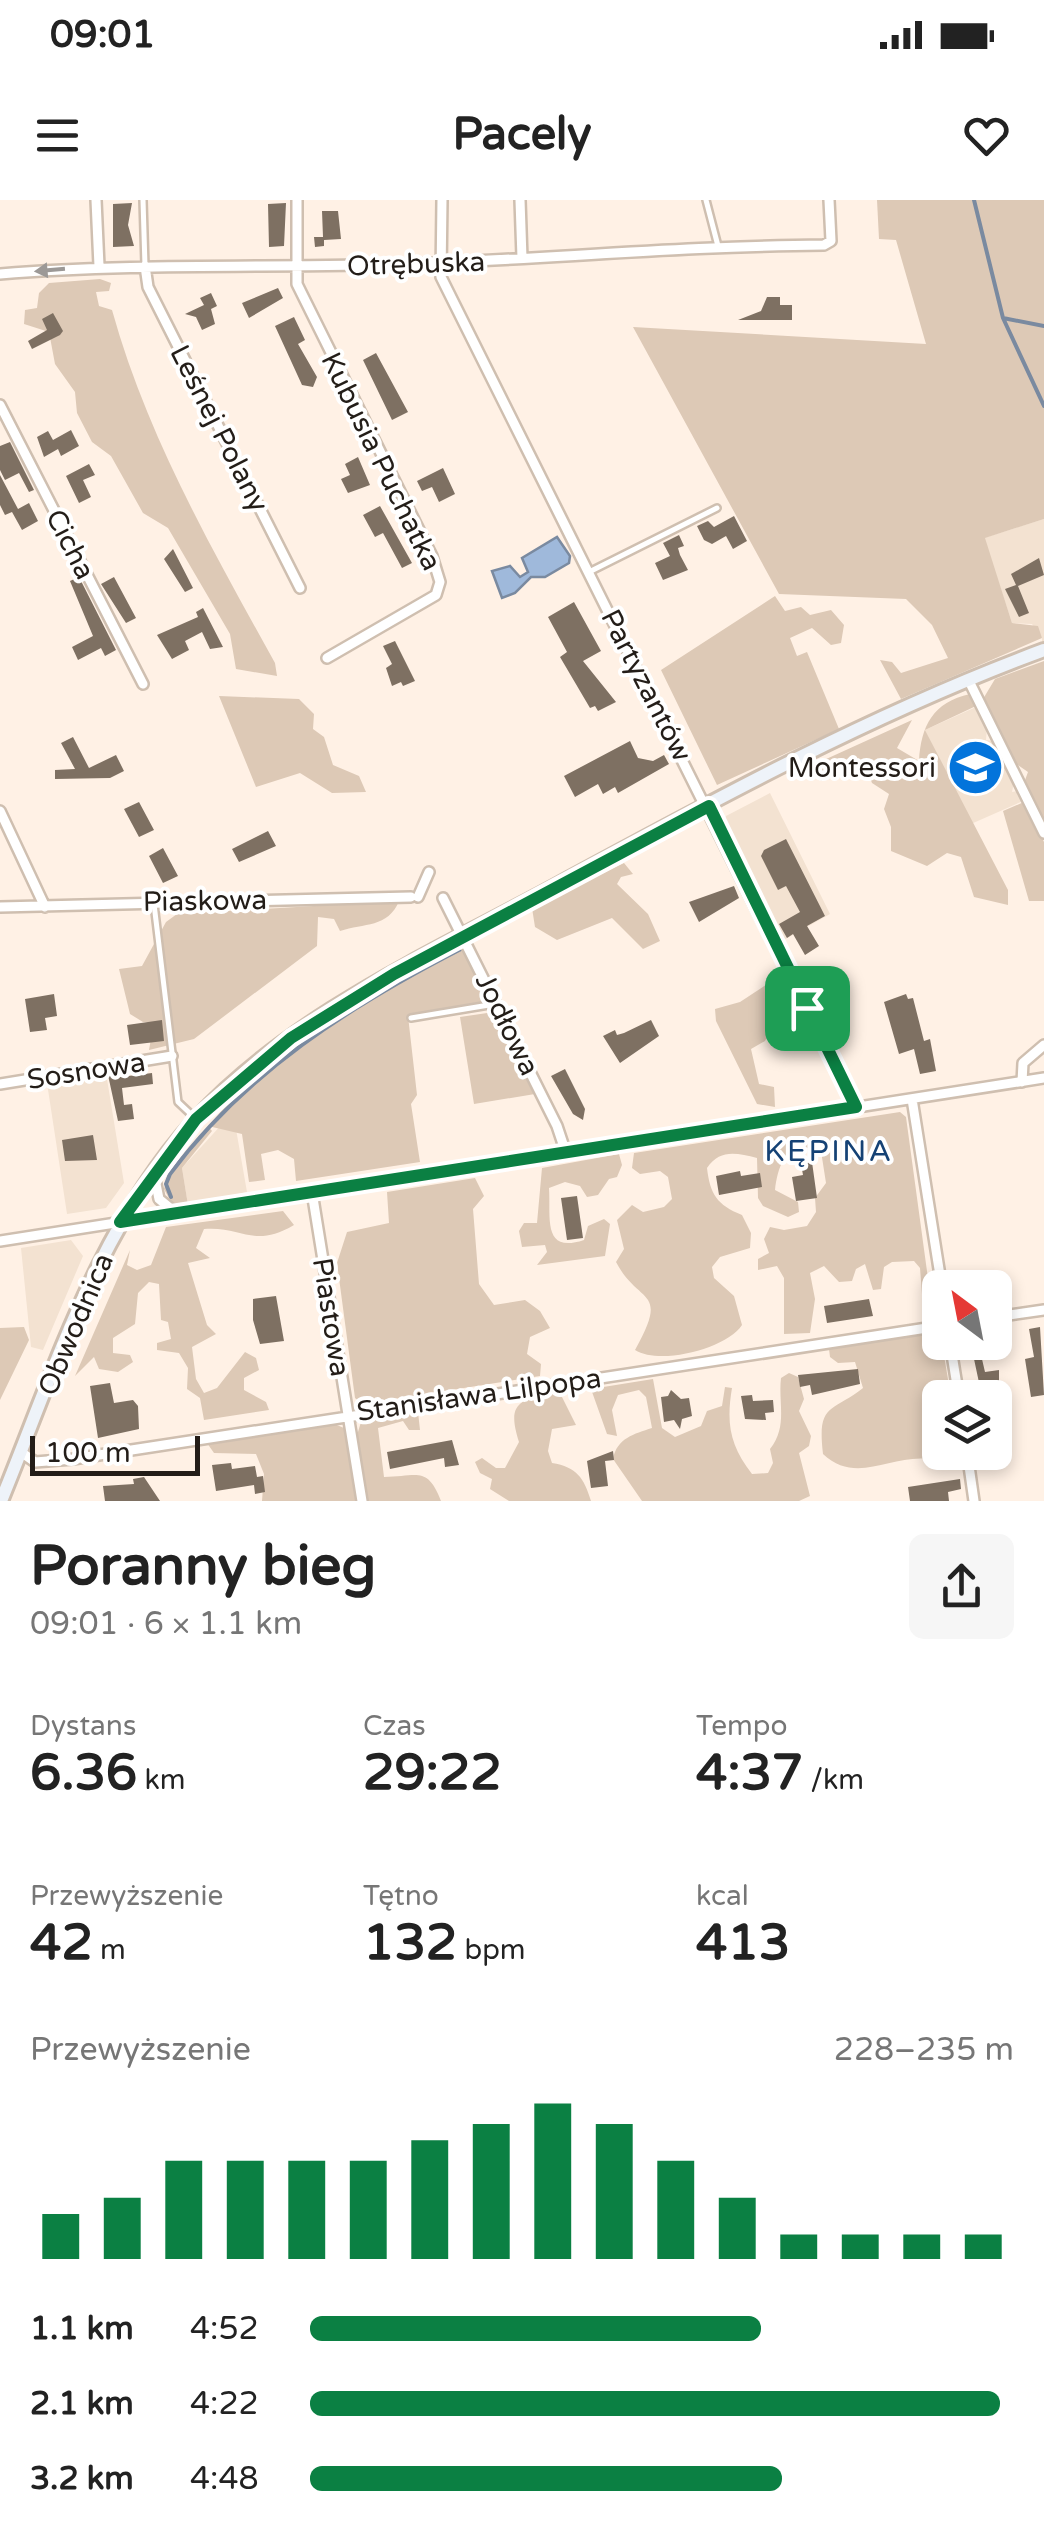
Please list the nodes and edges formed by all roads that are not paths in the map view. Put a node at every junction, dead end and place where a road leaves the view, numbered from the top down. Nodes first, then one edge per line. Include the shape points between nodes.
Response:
1 (96, 200) edge
2 (143, 200) edge
3 (298, 200) edge
4 (442, 200) edge
5 (520, 200) edge
6 (706, 200) edge
7 (829, 200) edge
8 (718, 246) junction
9 (522, 258) junction
10 (443, 262) junction
11 (99, 266) junction
12 (144, 266) junction
13 (298, 267) junction
14 (0, 274) edge
15 (0, 404) edge
16 (717, 508) dead end
17 (589, 572) junction
18 (300, 588) dead end
19 (1044, 650) edge
20 (327, 658) dead end
21 (969, 681) junction
22 (142, 684) dead end
23 (709, 806) junction
24 (0, 810) edge
25 (1044, 832) edge
26 (429, 872) dead end
27 (443, 898) dead end
28 (154, 901) junction
29 (45, 906) junction
30 (0, 907) edge
31 (464, 935) junction
32 (498, 1003) junction
33 (412, 1018) dead end
34 (1044, 1045) edge
35 (172, 1056) junction
36 (1044, 1078) edge
37 (1022, 1082) junction
38 (0, 1084) edge
39 (912, 1099) junction
40 (856, 1107) junction
41 (196, 1119) junction
42 (566, 1153) junction
43 (154, 1173) junction
44 (312, 1192) junction
45 (176, 1213) junction
46 (120, 1222) junction
47 (0, 1242) edge
48 (939, 1270) edge
49 (1044, 1310) edge
50 (1012, 1315) edge
51 (922, 1329) edge
52 (348, 1414) junction
53 (21, 1452) junction
54 (970, 1470) edge
55 (1, 1501) edge
56 (362, 1501) edge
57 (974, 1501) edge

1 - 11 street
2 - 12 lane
3 - 13 street, Kubusia Puchatka
4 - 10 street, Partyzantów
5 - 9 street
6 - 8 lane
7 - 8 street, Otrębuska via 831,240 824,245
8 - 9 street, Otrębuska
9 - 10 street, Otrębuska
10 - 13 street, Otrębuska
10 - 17 street, Partyzantów via 444,281
11 - 12 street, Otrębuska
11 -> 14 street, Otrębuska
12 - 13 street, Otrębuska
12 - 18 street, Leśnej Polany via 148,287
13 - 20 street, Kubusia Puchatka via 297,284 440,582 436,595
15 - 22 street, Cicha
16 - 17 lane
17 - 23 street, Partyzantów
19 - 21 main road, Obwodnica
21 - 23 main road, Obwodnica
21 - 25 street
23 - 31 main road, Obwodnica
23 - 40 street, Partyzantów
24 - 29 street
26 - 28 street, Piaskowa via 414,897
27 - 31 street, Jodłowa
28 - 29 street, Piaskowa
28 - 35 lane
29 - 30 street, Piaskowa
31 - 32 street, Jodłowa
31 - 41 main road, Obwodnica via 291,1038
32 - 33 lane
32 - 42 street, Jodłowa
34 - 37 street via 1023,1063
35 - 38 street, Sosnowa
35 - 41 lane via 179,1104
36 - 37 street
37 - 39 street
39 - 40 street
39 - 48 street
40 - 42 street
41 - 43 main road, Obwodnica
42 - 44 street
43 - 45 street via 159,1199
43 - 46 main road, Obwodnica
44 - 45 street
44 - 52 street, Piastowa
45 - 46 street
46 - 47 street
46 - 53 main road, Obwodnica
49 - 50 street
51 - 52 street, Stanisława Lilpopa
52 - 53 street, Stanisława Lilpopa via 74,1458 36,1462
52 - 56 street, Piastowa
53 - 55 main road, Obwodnica
54 - 57 street

